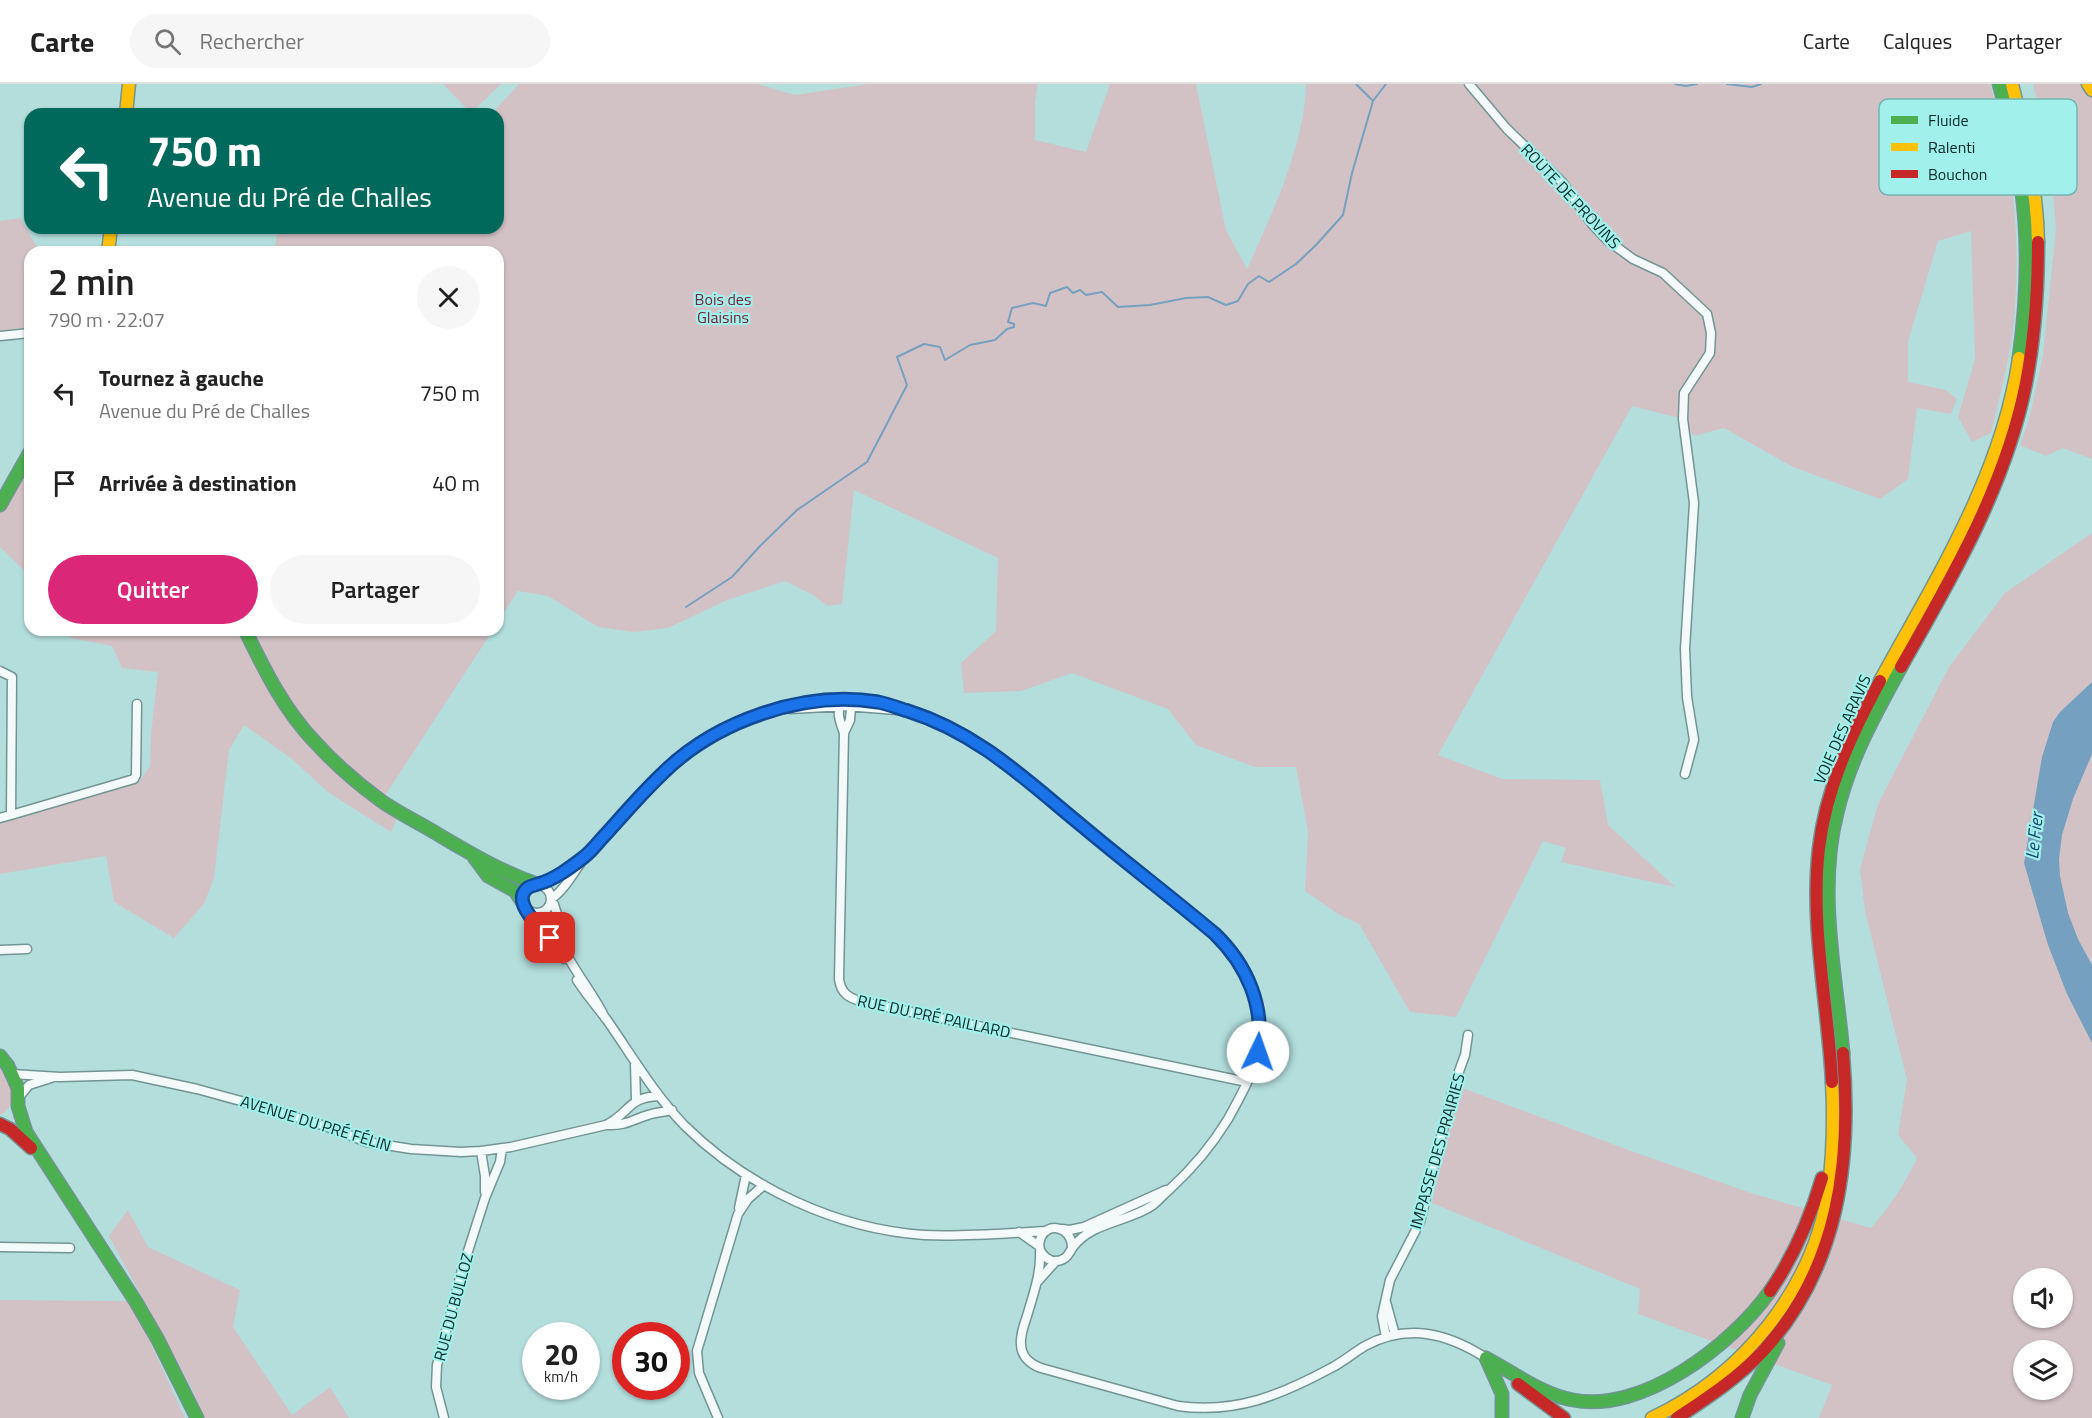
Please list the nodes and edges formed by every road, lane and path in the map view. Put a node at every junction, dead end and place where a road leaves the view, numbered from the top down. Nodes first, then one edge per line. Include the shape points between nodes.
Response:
1 (129, 84) edge
2 (1468, 84) edge
3 (2000, 84) edge
4 (2012, 84) edge
5 (2088, 84) edge
6 (2092, 90) edge
7 (2004, 99) edge
8 (2016, 99) edge
9 (127, 108) edge
10 (2022, 195) edge
11 (2035, 195) edge
12 (24, 334) edge
13 (0, 336) edge
14 (24, 463) edge
15 (0, 505) edge
16 (248, 636) edge
17 (0, 671) edge
18 (842, 703) junction
19 (137, 704) dead end
20 (851, 707) junction
21 (907, 711) junction
22 (844, 732) junction
23 (1685, 774) dead end
24 (11, 815) junction
25 (0, 818) edge
26 (471, 854) junction
27 (585, 856) junction
28 (538, 884) junction
29 (551, 899) junction
30 (525, 906) junction
31 (27, 949) dead end
32 (0, 950) edge
33 (605, 1018) junction
34 (1468, 1035) dead end
35 (0, 1056) edge
36 (635, 1063) junction
37 (12, 1074) junction
38 (60, 1077) junction
39 (1247, 1082) junction
40 (659, 1096) junction
41 (636, 1100) junction
42 (18, 1101) junction
43 (1834, 1102) junction
44 (672, 1110) junction
45 (648, 1115) junction
46 (0, 1122) edge
47 (606, 1125) junction
48 (502, 1148) junction
49 (481, 1151) junction
50 (51, 1168) junction
51 (746, 1174) junction
52 (764, 1185) junction
53 (1172, 1187) junction
54 (484, 1198) junction
55 (738, 1214) junction
56 (1062, 1229) junction
57 (1047, 1230) junction
58 (1019, 1232) junction
59 (0, 1247) edge
60 (70, 1248) dead end
61 (1040, 1248) junction
62 (1072, 1248) junction
63 (1056, 1261) junction
64 (1038, 1281) junction
65 (1385, 1299) junction
66 (1799, 1304) junction
67 (1395, 1335) junction
68 (1386, 1337) junction
69 (1486, 1358) junction
70 (1561, 1397) junction
71 (197, 1418) edge
72 (444, 1418) edge
73 (718, 1418) edge
74 (1502, 1418) edge
75 (1566, 1418) edge
76 (1652, 1418) edge
77 (1677, 1418) edge
78 (1742, 1418) edge

1 - 9 main road
2 - 23 street, ROUTE DE PROVINS via 1507,129 1562,182 1607,240 1633,259 1663,273 1707,314 1710,353 1684,393 1683,419 1694,503 1684,649 1694,740
3 - 7 main road, VOIE DES ARAVIS
4 - 8 main road, VOIE DES ARAVIS
5 - 6 main road
10 - 43 main road, VOIE DES ARAVIS via 2026,295 2017,369 2003,425 1980,489 1859,724 1826,808 1816,896
11 - 66 main road, VOIE DES ARAVIS via 2039,281 2032,351 2017,420 1996,482 1860,748 1836,815 1828,910 1844,1068 1846,1154 1830,1238
12 - 13 street
14 - 15 main road
16 - 26 main road via 271,683 314,742 382,801
17 - 24 street via 12,677
18 - 20 street
18 - 21 street via 881,703
18 - 22 street, RUE DU PRÉ PAILLARD via 838,718
18 - 27 street via 784,709 734,725 662,774
19 - 24 street via 134,779
20 - 21 street
20 - 22 street, RUE DU PRÉ PAILLARD
21 - 39 street via 950,727 992,752 1224,943 1243,969 1258,1009 1259,1044
22 - 39 street, RUE DU PRÉ PAILLARD via 839,971 846,995 863,1002
24 - 25 street
26 - 28 main road
26 - 30 main road via 488,876 515,891
27 - 28 street
27 - 29 street
28 - 29 street via 549,891
28 - 30 street via 524,892
29 - 30 street via 541,912 534,913
29 - 33 street via 565,952
30 - 33 street
31 - 32 street
33 - 36 street
34 - 65 street, IMPASSE DES PRAIRIES via 1420,1222 1394,1270
35 - 37 main road
36 - 40 street
36 - 41 street
37 - 38 street, AVENUE DU PRÉ FÉLIN
37 - 42 main road
38 - 42 street, AVENUE DU PRÉ FÉLIN via 29,1085
38 - 49 street, AVENUE DU PRÉ FÉLIN via 132,1075 259,1106 367,1142 411,1149
39 - 53 street via 1205,1154
40 - 41 street
40 - 44 street
40 - 45 street
41 - 47 street, AVENUE DU PRÉ FÉLIN via 618,1119
42 - 46 main road via 13,1113
42 - 50 main road via 26,1132
43 - 70 main road via 1822,1178 1807,1227 1783,1274 1750,1317 1701,1360 1647,1389 1594,1402
43 - 76 main road, VOIE DES ARAVIS via 1828,1195 1816,1241 1791,1293 1766,1330 1715,1381
44 - 45 street, AVENUE DU PRÉ FÉLIN
44 - 51 street via 708,1146
45 - 47 street, AVENUE DU PRÉ FÉLIN via 633,1122
46 - 50 main road
47 - 48 street, AVENUE DU PRÉ FÉLIN
48 - 49 street, AVENUE DU PRÉ FÉLIN
48 - 54 street, RUE DU BULLOZ
49 - 54 street, RUE DU BULLOZ
50 - 71 main road via 158,1340
51 - 52 street
51 - 55 street
52 - 55 street
52 - 58 street via 832,1216 879,1228 932,1235
53 - 56 street via 1084,1227
53 - 62 street via 1152,1205 1088,1234
54 - 72 street, RUE DU BULLOZ via 437,1365 436,1387
55 - 73 street via 697,1355 699,1373
56 - 57 street
56 - 62 street via 1070,1237
57 - 58 street
57 - 61 street via 1042,1234
58 - 61 street
59 - 60 street
61 - 63 street via 1046,1258
61 - 64 street
62 - 63 street via 1066,1258
63 - 64 street
64 - 68 street via 1021,1343 1030,1362 1178,1406 1223,1408 1265,1399
65 - 67 street
65 - 68 street, IMPASSE DES PRAIRIES via 1382,1316
66 - 77 main road, VOIE DES ARAVIS via 1771,1343 1743,1371
66 - 78 main road via 1750,1395
67 - 68 street
67 - 69 street via 1438,1335 1462,1343
69 - 70 main road
69 - 74 main road via 1501,1389
69 - 75 main road
70 - 75 main road

